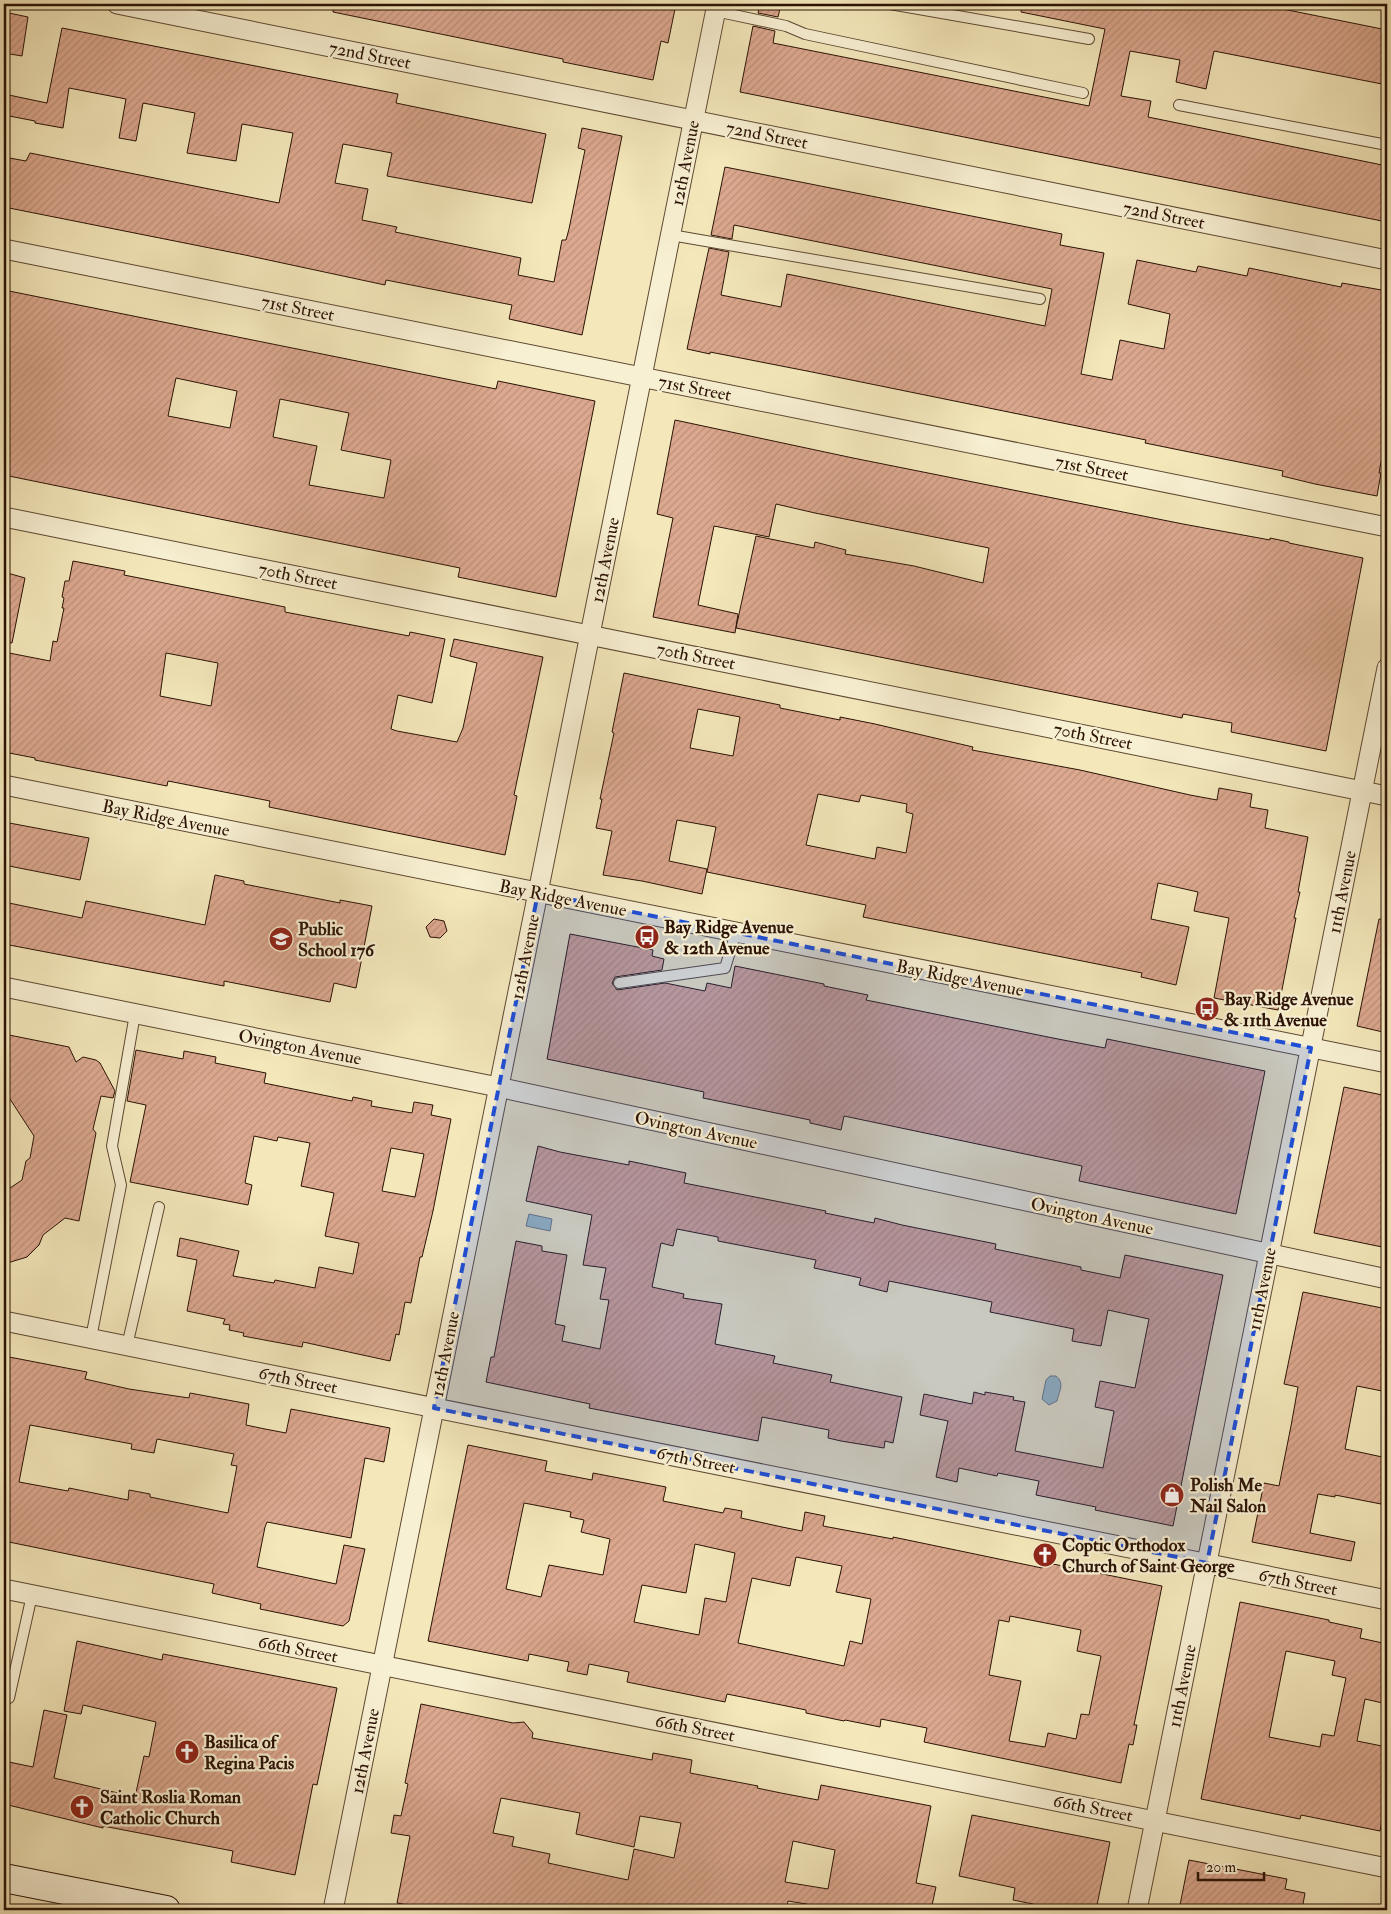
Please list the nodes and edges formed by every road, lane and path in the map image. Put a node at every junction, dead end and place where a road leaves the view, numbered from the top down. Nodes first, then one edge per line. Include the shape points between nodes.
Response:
1 (117, 4) edge
2 (890, 4) edge
3 (716, 7) edge
4 (1089, 39) dead end
5 (1083, 93) dead end
6 (1179, 105) dead end
7 (693, 120) junction
8 (1387, 145) edge
9 (671, 235) junction
10 (4, 248) edge
11 (1387, 260) edge
12 (1040, 299) dead end
13 (642, 378) junction
14 (4, 517) edge
15 (1387, 527) edge
16 (590, 635) junction
17 (1387, 668) edge
18 (4, 785) edge
19 (1362, 790) junction
20 (1387, 796) edge
21 (538, 893) junction
22 (736, 932) junction
23 (619, 983) dead end
24 (4, 987) edge
25 (135, 1014) junction
26 (1311, 1048) junction
27 (1387, 1063) edge
28 (498, 1087) junction
29 (159, 1207) dead end
30 (1269, 1254) junction
31 (1387, 1279) edge
32 (4, 1321) edge
33 (91, 1338) junction
34 (127, 1346) junction
35 (434, 1408) junction
36 (1207, 1563) junction
37 (4, 1589) edge
38 (32, 1595) junction
39 (1387, 1600) edge
40 (382, 1666) junction
41 (9, 1698) dead end
42 (1155, 1821) junction
43 (1387, 1868) edge
44 (4, 1878) edge
45 (166, 1910) edge
46 (332, 1910) edge
47 (1137, 1910) edge

1 - 7 street, 72nd Street
2 - 4 lane
3 - 5 lane via 805,34
3 - 7 street, 12th Avenue
6 - 8 lane
7 - 9 street, 12th Avenue
7 - 11 street, 72nd Street
9 - 12 lane
9 - 13 street, 12th Avenue
10 - 13 street, 71st Street
13 - 15 street, 71st Street
13 - 16 street, 12th Avenue
14 - 16 street, 70th Street
16 - 19 street, 70th Street
16 - 21 street, 12th Avenue
17 - 19 street, 11th Avenue
18 - 21 street, Bay Ridge Avenue
19 - 20 street, 70th Street
19 - 26 street, 11th Avenue
21 - 22 street, Bay Ridge Avenue
21 - 28 street, 12th Avenue
22 - 23 lane via 725,968
22 - 26 street, Bay Ridge Avenue
24 - 25 street, Ovington Avenue
25 - 28 street, Ovington Avenue
25 - 33 lane via 112,1146 121,1184
26 - 27 street, Bay Ridge Avenue
26 - 30 street, 11th Avenue
28 - 30 street, Ovington Avenue
28 - 35 street, 12th Avenue
29 - 34 lane
30 - 31 street, Ovington Avenue
30 - 36 street, 11th Avenue
32 - 33 street, 67th Street
33 - 34 street, 67th Street
34 - 35 street, 67th Street
35 - 36 street, 67th Street
35 - 40 street, 12th Avenue
36 - 39 street, 67th Street
36 - 42 street, 11th Avenue
37 - 38 street, 66th Street
38 - 40 street, 66th Street
38 - 41 lane
40 - 42 street, 66th Street
40 - 46 street, 12th Avenue
42 - 43 street, 66th Street
42 - 47 street, 11th Avenue
44 - 45 main road

